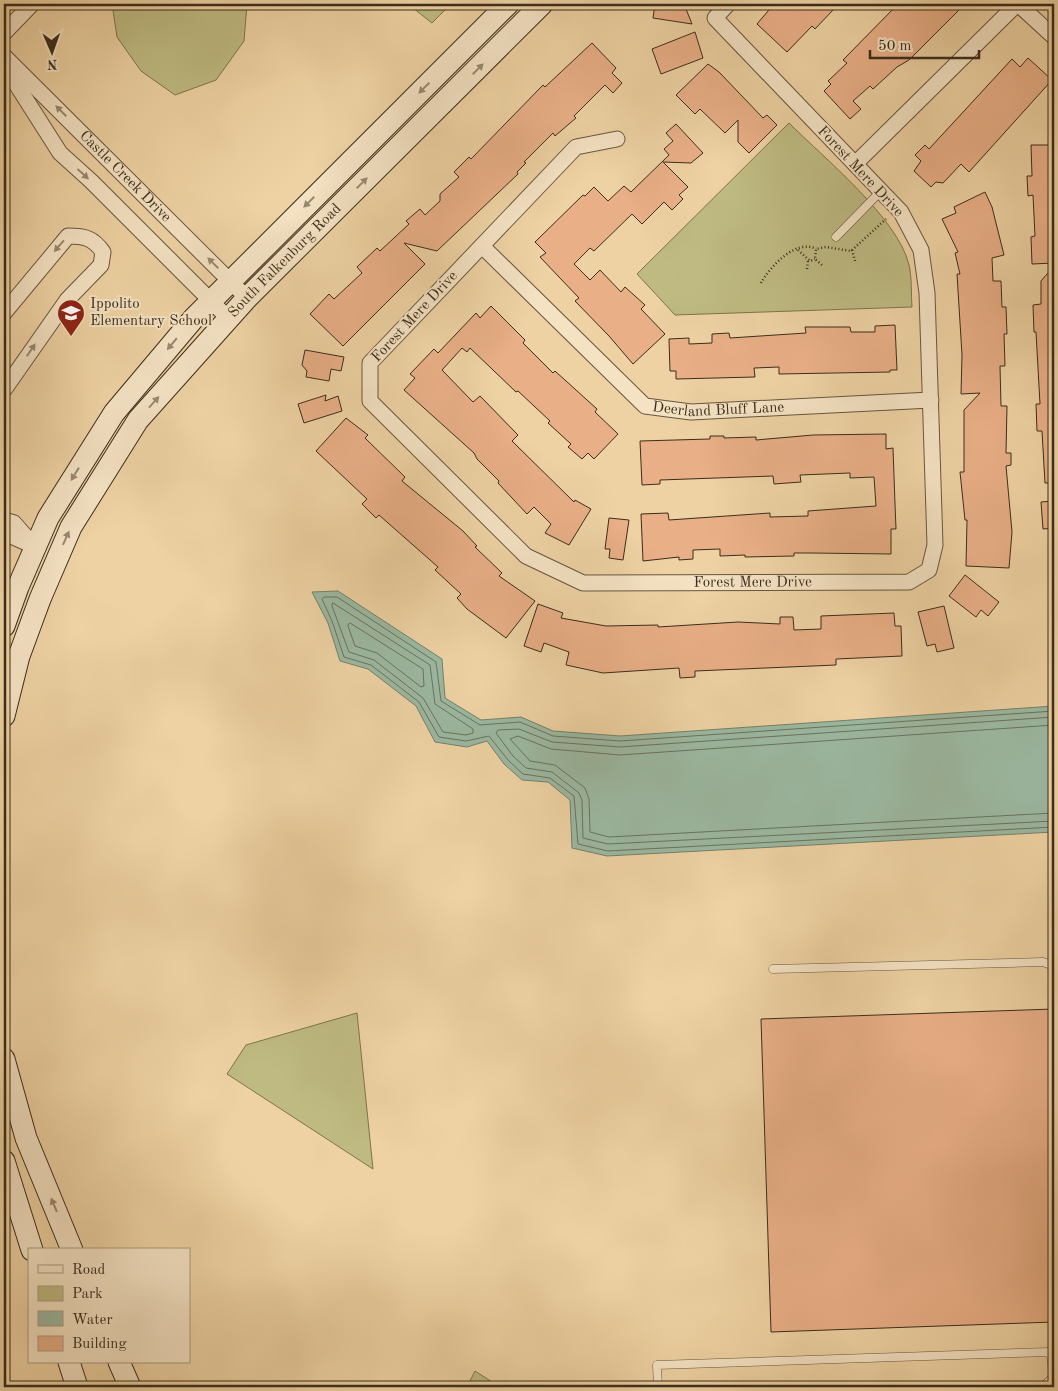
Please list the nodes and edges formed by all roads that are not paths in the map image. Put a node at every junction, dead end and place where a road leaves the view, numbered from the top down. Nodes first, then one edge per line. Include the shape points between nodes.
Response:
1 (32, 4) edge
2 (508, 4) edge
3 (542, 4) edge
4 (728, 4) edge
5 (1018, 4) edge
6 (4, 33) edge
7 (1054, 37) edge
8 (4, 56) edge
9 (4, 64) edge
10 (617, 139) dead end
11 (854, 164) junction
12 (881, 191) junction
13 (836, 237) dead end
14 (482, 246) junction
15 (230, 281) junction
16 (247, 298) junction
17 (211, 301) junction
18 (4, 313) edge
19 (228, 318) junction
20 (4, 390) edge
21 (931, 400) junction
22 (4, 520) edge
23 (4, 533) edge
24 (35, 547) junction
25 (4, 626) edge
26 (19, 656) junction
27 (4, 716) edge
28 (1054, 966) edge
29 (772, 969) dead end
30 (4, 1059) edge
31 (4, 1161) edge
32 (31, 1248) edge
33 (71, 1248) edge
34 (70, 1364) edge
35 (120, 1364) edge
36 (77, 1387) edge
37 (130, 1387) edge
38 (658, 1387) edge
39 (1043, 1387) edge

1 - 6 street
2 -> 15 street, South Falkenburg Road
16 -> 3 street, South Falkenburg Road
4 - 11 street, Forest Mere Drive via 715,18
5 - 7 street
5 - 11 street
15 -> 8 street, Castle Creek Drive
9 -> 17 street, Castle Creek Drive via 60,153
10 - 14 street, Forest Mere Drive via 576,147
11 - 12 street, Forest Mere Drive
12 - 13 lane
12 - 21 street, Forest Mere Drive via 901,212 921,250 927,293
14 - 21 street, Deerland Bluff Lane via 645,406 691,412
14 - 21 street, Forest Mere Drive via 370,363 370,401 526,556 583,583 909,582 929,570 935,544
15 - 16 street, Castle Creek Drive
15 - 17 street, South Falkenburg Road
16 - 19 street, South Falkenburg Road
17 - 19 street, Castle Creek Drive
17 -> 24 street, South Falkenburg Road via 114,413 48,518
20 -> 18 street via 67,300 101,265 104,252 94,240 85,236 68,236
26 -> 19 street, South Falkenburg Road via 71,527 138,420
22 - 24 street via 14,523
23 - 24 street
24 - 25 street, South Falkenburg Road
24 - 26 street via 42,558 43,572 21,633
26 - 27 street, South Falkenburg Road
28 - 29 lane via 1043,962
33 -> 30 street via 26,1138
31 - 32 street
34 - 36 street
35 - 37 street
38 - 39 lane via 657,1365 1049,1352 1053,1377

